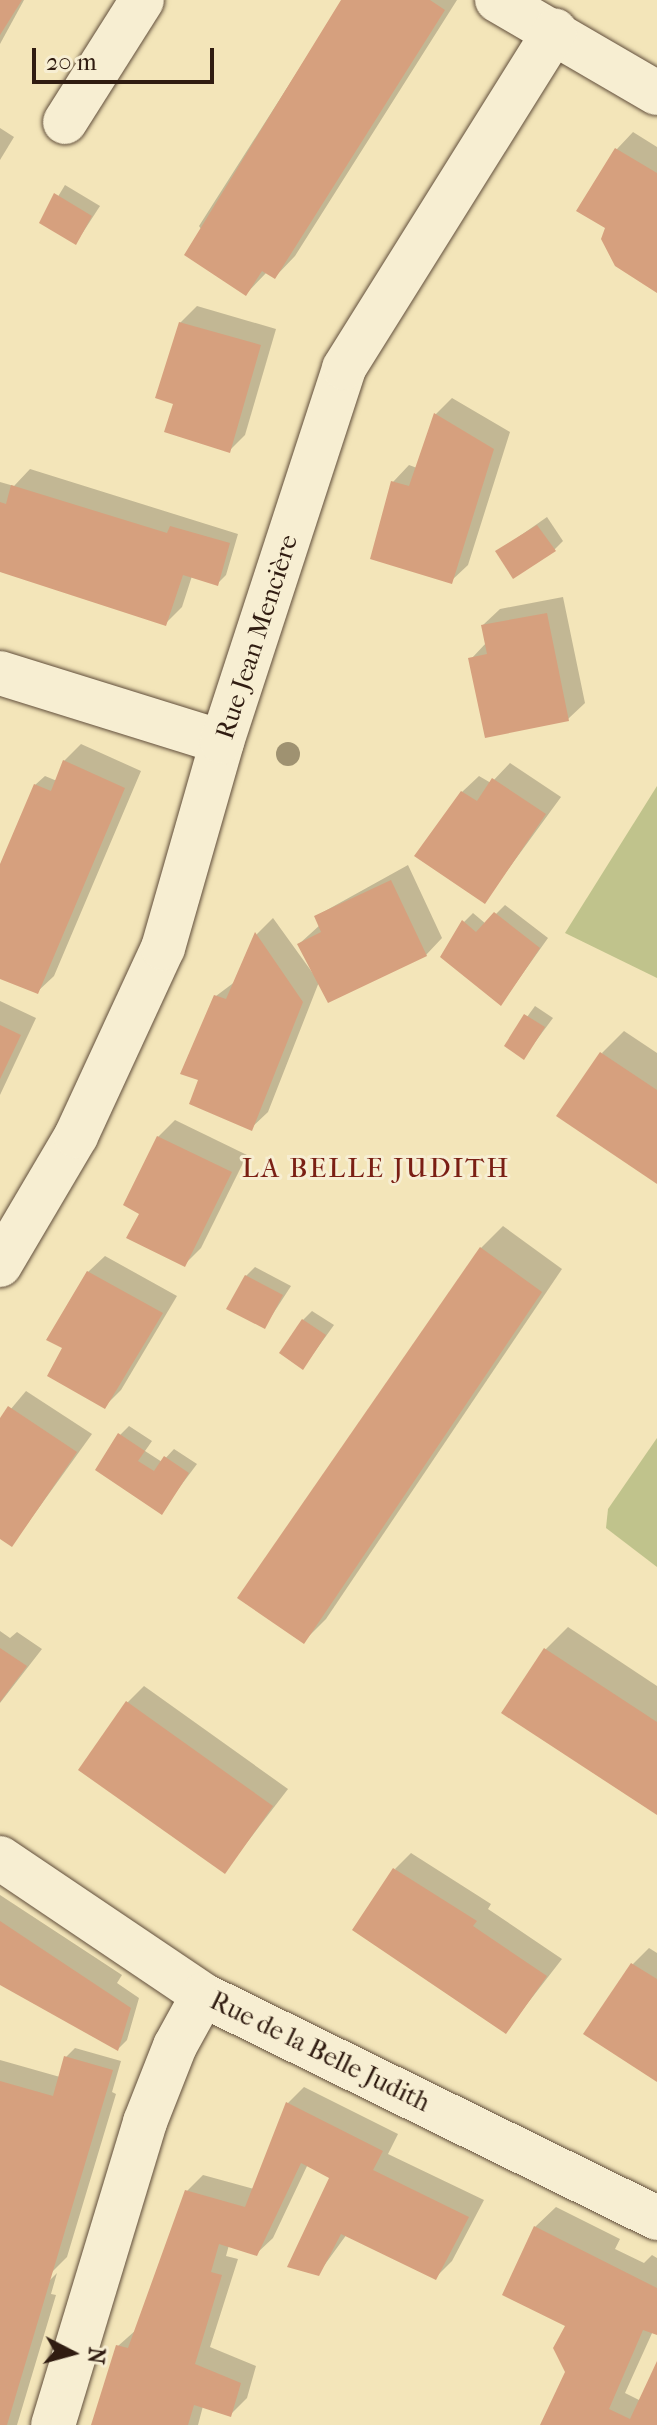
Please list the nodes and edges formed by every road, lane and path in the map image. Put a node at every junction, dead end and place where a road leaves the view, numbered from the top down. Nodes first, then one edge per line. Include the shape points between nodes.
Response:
1 (142, 0) edge
2 (497, 0) edge
3 (555, 30) junction
4 (657, 93) edge
5 (65, 122) dead end
6 (0, 673) edge
7 (222, 742) junction
8 (0, 1265) edge
9 (0, 1858) edge
10 (203, 1995) junction
11 (657, 2218) edge
12 (53, 2425) edge

1 - 5 street
2 - 3 street
3 - 4 street
3 - 7 street, Rue Jean Mencière via 344,368
6 - 7 street
7 - 8 street, Rue Jean Mencière via 163,948 76,1136
9 - 10 street, Rue de la Belle Judith
10 - 11 street, Rue de la Belle Judith
10 - 12 street via 175,2046 145,2122

